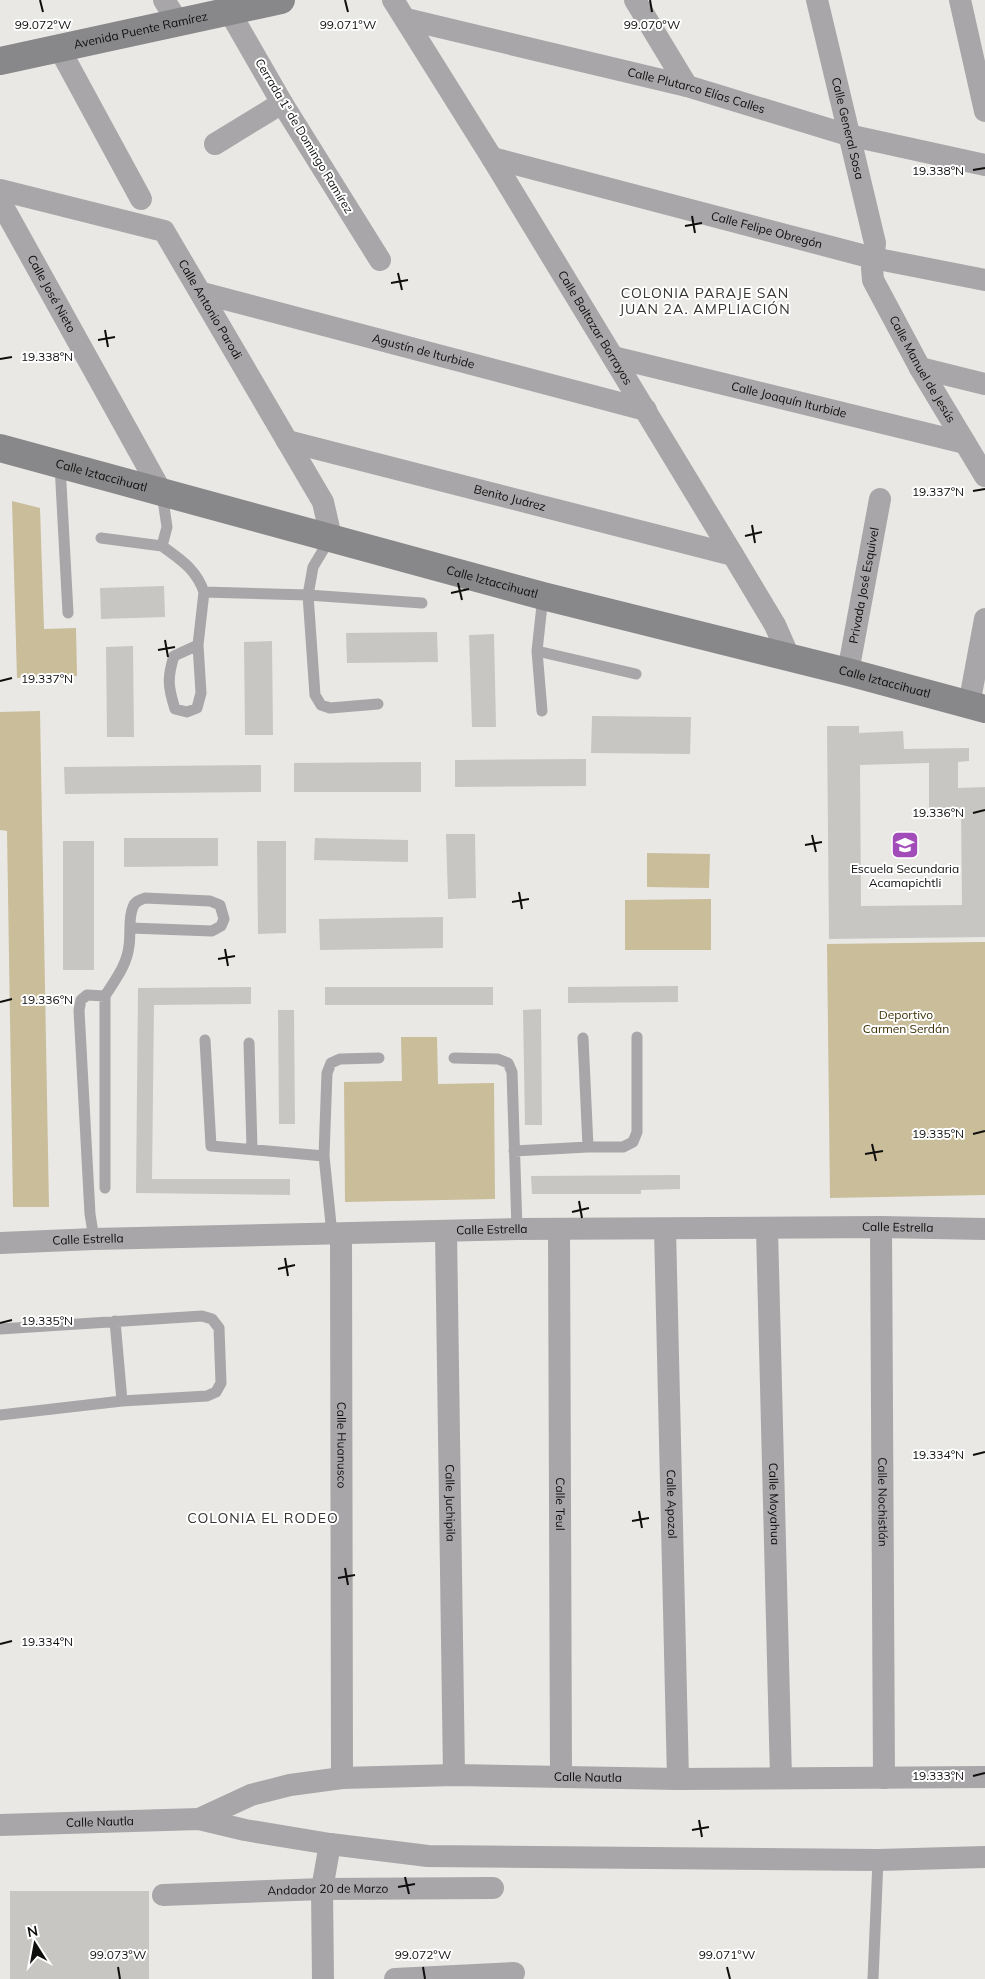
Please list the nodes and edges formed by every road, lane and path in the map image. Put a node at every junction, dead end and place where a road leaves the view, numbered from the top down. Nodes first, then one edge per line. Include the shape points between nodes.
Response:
1 (281, 0) edge
2 (393, 0) edge
3 (635, 0) edge
4 (817, 0) edge
5 (960, 0) edge
6 (171, 11) edge
7 (229, 11) junction
8 (406, 18) junction
9 (58, 48) junction
10 (0, 61) edge
11 (980, 62) edge
12 (687, 86) junction
13 (282, 103) junction
14 (985, 111) edge
15 (848, 134) junction
16 (215, 144) dead end
17 (492, 158) junction
18 (985, 165) edge
19 (0, 190) edge
20 (141, 199) dead end
21 (0, 201) edge
22 (873, 258) junction
23 (380, 260) dead end
24 (985, 280) edge
25 (202, 293) junction
26 (612, 357) junction
27 (920, 368) junction
28 (985, 384) edge
29 (646, 410) junction
30 (287, 440) junction
31 (965, 443) junction
32 (0, 448) edge
33 (60, 465) junction
34 (984, 473) edge
35 (162, 492) junction
36 (880, 499) dead end
37 (331, 537) junction
38 (101, 538) dead end
39 (162, 546) junction
40 (734, 555) junction
41 (204, 592) junction
42 (308, 595) junction
43 (543, 596) junction
44 (422, 603) dead end
45 (68, 613) dead end
46 (985, 619) edge
47 (198, 645) junction
48 (536, 651) junction
49 (790, 659) junction
50 (848, 672) junction
51 (636, 674) dead end
52 (378, 704) dead end
53 (977, 707) edge
54 (542, 711) dead end
55 (130, 928) junction
56 (105, 996) junction
57 (638, 1037) dead end
58 (584, 1038) dead end
59 (205, 1040) dead end
60 (249, 1042) dead end
61 (379, 1058) dead end
62 (454, 1058) dead end
63 (588, 1147) junction
64 (252, 1148) junction
65 (514, 1151) junction
66 (324, 1156) junction
67 (105, 1188) dead end
68 (881, 1227) junction
69 (517, 1229) junction
70 (664, 1229) junction
71 (767, 1229) junction
72 (985, 1229) edge
73 (559, 1230) junction
74 (446, 1231) junction
75 (336, 1234) junction
76 (94, 1239) junction
77 (0, 1243) edge
78 (985, 1243) edge
79 (115, 1321) junction
80 (0, 1329) edge
81 (122, 1401) junction
82 (0, 1415) edge
83 (454, 1776) junction
84 (560, 1776) junction
85 (985, 1777) edge
86 (342, 1778) junction
87 (781, 1778) junction
88 (884, 1778) junction
89 (678, 1779) junction
90 (199, 1819) junction
91 (0, 1825) edge
92 (330, 1844) junction
93 (985, 1857) edge
94 (878, 1860) junction
95 (493, 1888) dead end
96 (322, 1890) junction
97 (163, 1895) dead end
98 (514, 1972) dead end
99 (323, 1979) edge
100 (395, 1979) edge
101 (873, 1979) edge

1 - 7 street, Avenida Puente Ramírez
2 - 8 street, Calle Baltazar Borrayos
3 - 12 street
4 - 15 street, Calle General Sosa
5 - 11 street
6 - 7 street, Avenida Puente Ramírez
6 - 9 street, Avenida Puente Ramírez
7 - 13 street, Cerrada 1ª de Domingo Ramírez
8 - 12 street, Calle Plutarco Elías Calles
8 - 17 street, Calle Baltazar Borrayos
9 - 10 street, Avenida Puente Ramírez
9 - 20 street
11 - 14 street
12 - 15 street, Calle Plutarco Elías Calles
13 - 16 street
13 - 23 street, Cerrada 1ª de Domingo Ramírez
15 - 18 street, Calle Plutarco Elías Calles
15 - 22 street, Calle General Sosa via 876,243
17 - 22 street, Calle Felipe Obregón
17 - 26 street, Calle Baltazar Borrayos
19 - 25 street, Calle Antonio Parodi via 164,231
21 - 35 street, Calle José Nieto
22 - 24 street, Calle Felipe Obregón
22 - 27 street, Calle Manuel de Jesús via 873,280
25 - 29 street, Agustín de Iturbide
25 - 30 street, Calle Antonio Parodi
26 - 29 street, Calle Baltazar Borrayos
26 - 31 street, Calle Joaquín Iturbide
27 - 28 street
27 - 31 street, Calle Manuel de Jesús
29 - 40 street, Calle Baltazar Borrayos
30 - 37 street, Calle Antonio Parodi via 323,502
30 - 40 street, Benito Juárez
31 - 34 street, Calle Manuel de Jesús
32 - 33 street, Calle Iztaccihuatl
33 - 35 street, Calle Iztaccihuatl
33 - 45 lane
35 - 37 street, Calle Iztaccihuatl
35 - 39 lane via 166,527
36 - 50 street, Privada José Esquivel
37 - 42 lane via 313,567
37 - 43 street, Calle Iztaccihuatl
38 - 39 lane
39 - 41 lane via 192,568
40 - 49 street, Calle Baltazar Borrayos via 775,625
41 - 42 lane
41 - 47 lane
42 - 44 lane
42 - 52 lane via 315,695 321,705 330,708
43 - 48 lane
43 - 49 street, Calle Iztaccihuatl
46 - 53 street
47 - 47 lane via 174,656 168,689 175,709 187,712 196,708 201,693
48 - 51 lane
48 - 54 lane
49 - 50 street, Calle Iztaccihuatl
50 - 53 street, Calle Iztaccihuatl
55 - 55 lane via 133,906 145,898 210,901 220,905 224,919 221,926 212,931
55 - 56 lane via 125,964
56 - 67 lane
56 - 76 lane via 86,995 79,1010
57 - 63 lane via 637,1132 633,1142 623,1147
58 - 63 lane
59 - 64 lane via 209,1142 211,1146
60 - 64 lane
61 - 66 lane via 340,1059 331,1063 327,1073
62 - 65 lane via 498,1059 508,1063 512,1072
63 - 65 lane
64 - 66 lane
65 - 69 lane
66 - 75 lane
68 - 71 street, Calle Estrella
68 - 72 street, Calle Estrella
68 - 88 street, Calle Nochistlán
69 - 73 street, Calle Estrella
69 - 74 street, Calle Estrella
70 - 71 street, Calle Estrella
70 - 73 street, Calle Estrella
70 - 89 street, Calle Apozol
71 - 87 street, Calle Moyahua
72 - 78 street
73 - 84 street, Calle Teul
74 - 75 street, Calle Estrella
74 - 83 street, Calle Juchipila
75 - 76 street, Calle Estrella
75 - 86 street, Calle Huanusco
76 - 77 street, Calle Estrella
79 - 80 lane
79 - 81 lane
79 - 81 lane via 202,1316 212,1319 219,1328 221,1383 216,1392 207,1396
81 - 82 lane
83 - 84 street, Calle Nautla
83 - 86 street, Calle Nautla
84 - 89 street, Calle Nautla
85 - 88 street, Calle Nautla
86 - 90 street, Calle Nautla via 290,1785 250,1795
87 - 88 street, Calle Nautla
87 - 89 street, Calle Nautla
90 - 91 street, Calle Nautla
90 - 92 street, Calle Nautla
92 - 94 street, Calle Nautla via 428,1856
92 - 96 street
93 - 94 street, Calle Nautla
94 - 101 lane
95 - 96 street, Andador 20 de Marzo
96 - 97 street, Andador 20 de Marzo
96 - 99 street
98 - 100 street

